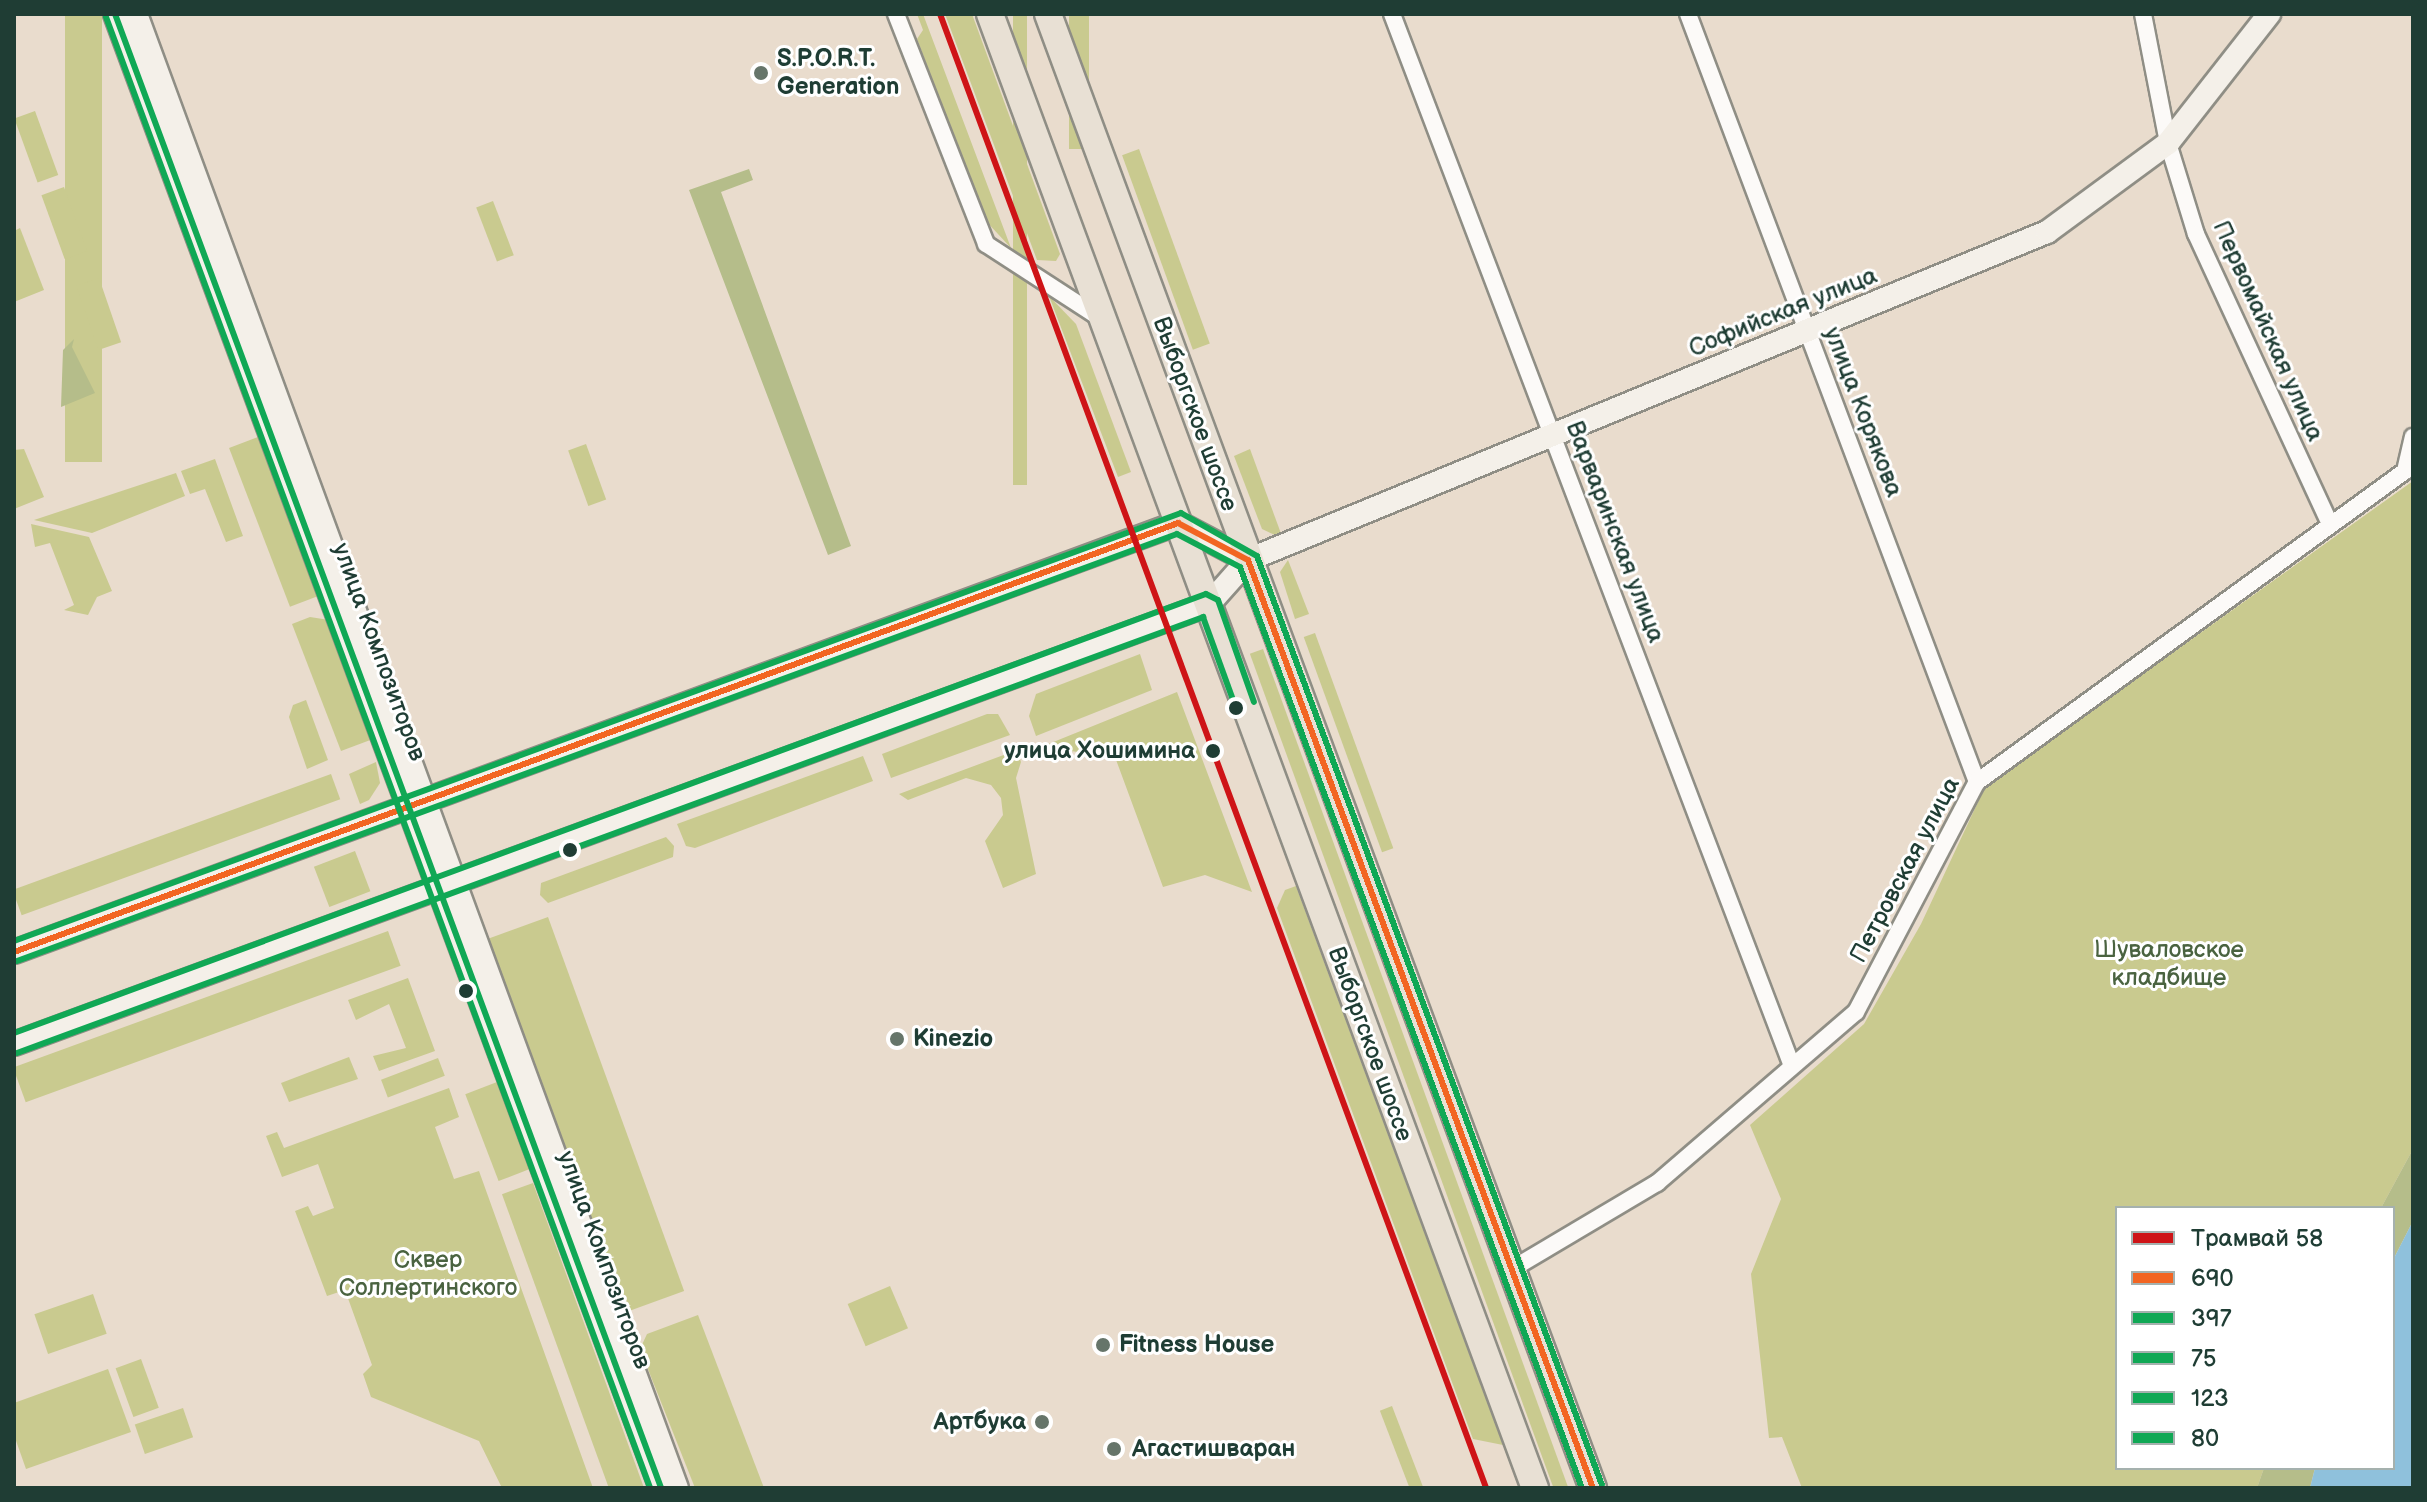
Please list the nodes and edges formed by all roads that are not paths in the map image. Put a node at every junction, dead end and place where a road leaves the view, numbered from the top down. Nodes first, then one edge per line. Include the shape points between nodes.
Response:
1 (115, 14) edge
2 (136, 14) edge
3 (896, 14) edge
4 (990, 14) edge
5 (1048, 14) edge
6 (1392, 14) edge
7 (1688, 14) edge
8 (2143, 14) edge
9 (2269, 14) edge
10 (2168, 143) junction
11 (1104, 320) junction
12 (1807, 330) junction
13 (1552, 435) junction
14 (2413, 437) edge
15 (1178, 523) junction
16 (2330, 524) junction
17 (1248, 560) junction
18 (1209, 604) junction
19 (1977, 782) junction
20 (417, 803) junction
21 (447, 885) junction
22 (14, 952) edge
23 (14, 1044) edge
24 (1792, 1066) junction
25 (1512, 1269) junction
26 (661, 1488) edge
27 (677, 1488) edge
28 (1535, 1488) edge
29 (1593, 1488) edge

1 - 20 street, улица Композиторов
2 - 20 street, улица Композиторов
3 - 11 street via 986,244
4 - 11 main road, Выборгское шоссе
5 - 17 main road, Выборгское шоссе
6 - 13 street, Варваринская улица
7 - 12 street, улица Корякова
8 - 10 street, Первомайская улица
9 - 10 street, Софийская улица
10 - 12 street, Софийская улица via 2047,232
10 - 16 street, Первомайская улица via 2196,234
11 - 15 main road, Выборгское шоссе
12 - 13 street, Софийская улица
12 - 19 street, улица Корякова
13 - 17 street, Софийская улица
13 - 24 street, Варваринская улица
14 - 16 street, Петровская улица via 2405,471
15 - 17 street
15 - 18 main road, Выборгское шоссе
15 - 20 street
16 - 19 street, Петровская улица
17 - 18 street
17 - 25 main road, Выборгское шоссе
18 - 21 street
18 - 28 main road, Выборгское шоссе
19 - 24 street, Петровская улица via 1856,1012
20 - 21 street, улица Композиторов
20 - 22 street
21 - 23 street
21 - 26 street, улица Композиторов
21 - 27 street, улица Композиторов
24 - 25 street, Петровская улица via 1657,1183
25 - 29 main road, Выборгское шоссе

